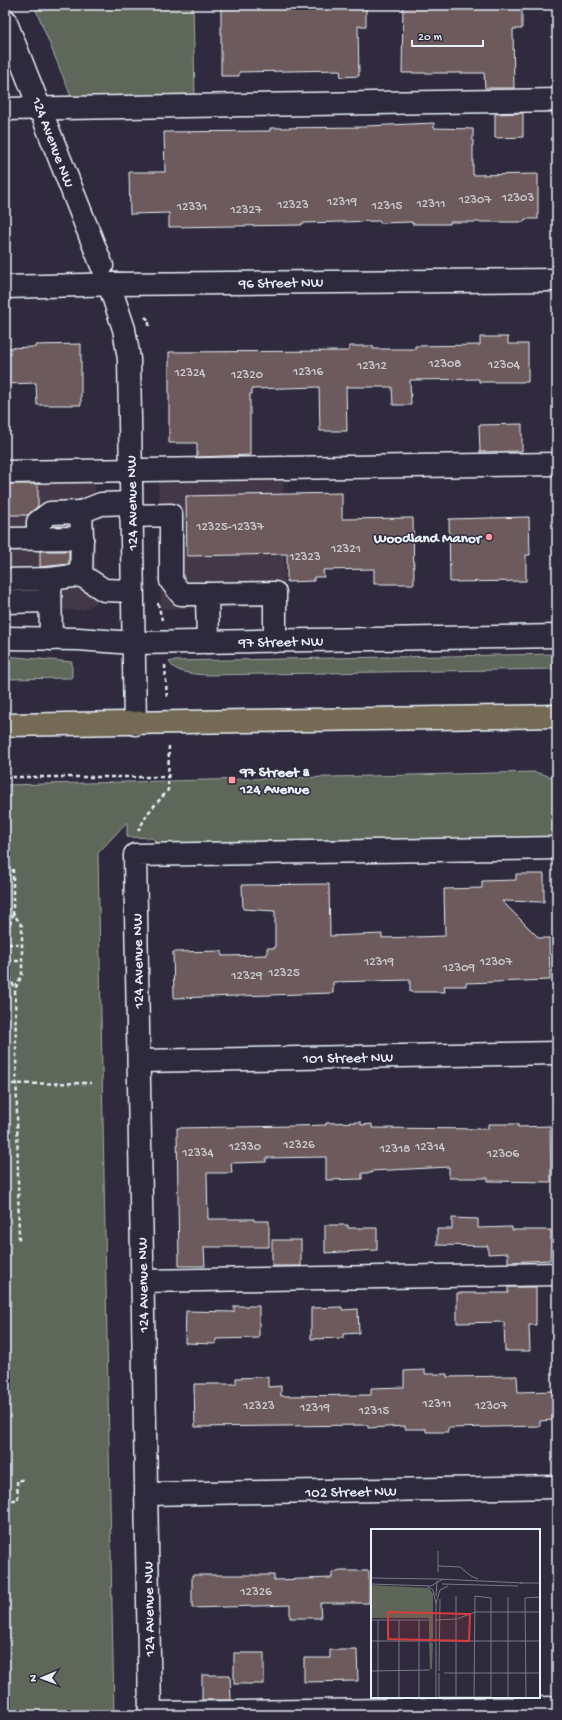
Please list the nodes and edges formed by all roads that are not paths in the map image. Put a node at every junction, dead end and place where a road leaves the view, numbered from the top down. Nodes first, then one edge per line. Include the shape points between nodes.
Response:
1 (5, 20) edge
2 (557, 100) edge
3 (41, 108) junction
4 (5, 109) edge
5 (111, 278) junction
6 (557, 280) edge
7 (5, 287) edge
8 (557, 464) edge
9 (131, 470) junction
10 (5, 472) edge
11 (131, 510) junction
12 (81, 512) junction
13 (82, 538) junction
14 (38, 539) junction
15 (5, 540) edge
16 (81, 576) junction
17 (50, 579) junction
18 (5, 580) edge
19 (132, 591) junction
20 (207, 594) junction
21 (50, 601) junction
22 (5, 602) edge
23 (557, 636) edge
24 (5, 638) edge
25 (52, 639) junction
26 (276, 641) junction
27 (208, 642) junction
28 (133, 643) junction
29 (557, 716) edge
30 (135, 724) junction
31 (5, 726) edge
32 (557, 848) edge
33 (557, 1053) edge
34 (138, 1061) junction
35 (557, 1274) edge
36 (142, 1281) junction
37 (557, 1488) edge
38 (146, 1494) junction
39 (557, 1708) edge
40 (150, 1714) edge

1 - 3 street, 124 Avenue NW
2 - 3 street
3 - 4 street
3 - 5 street, 124 Avenue NW
5 - 6 street, 96 Street NW
5 - 7 street, 96 Street NW
5 - 9 street, 124 Avenue NW via 129,360
8 - 9 street
9 - 10 street
9 - 11 street, 124 Avenue NW
11 - 12 street via 101,504
11 - 19 street, 124 Avenue NW
11 - 20 street via 171,515 171,581 181,594
12 - 13 street
12 - 14 street via 50,512 38,522
13 - 14 street
13 - 16 street
14 - 15 street
16 - 17 street
16 - 19 street via 104,590
17 - 18 street
17 - 21 street
19 - 28 street, 124 Avenue NW
20 - 26 street via 275,593
20 - 27 street
21 - 22 street
21 - 25 street
23 - 26 street, 97 Street NW
24 - 25 street, 97 Street NW
25 - 28 street, 97 Street NW
26 - 27 street, 97 Street NW
27 - 28 street, 97 Street NW
28 - 30 street, 124 Avenue NW
29 - 30 main road
30 - 31 main road
32 - 34 street, 124 Avenue NW via 135,855
33 - 34 street, 101 Street NW
34 - 36 street, 124 Avenue NW
35 - 36 street
36 - 38 street, 124 Avenue NW
37 - 38 street, 102 Street NW
38 - 40 street, 124 Avenue NW
39 - 40 street

